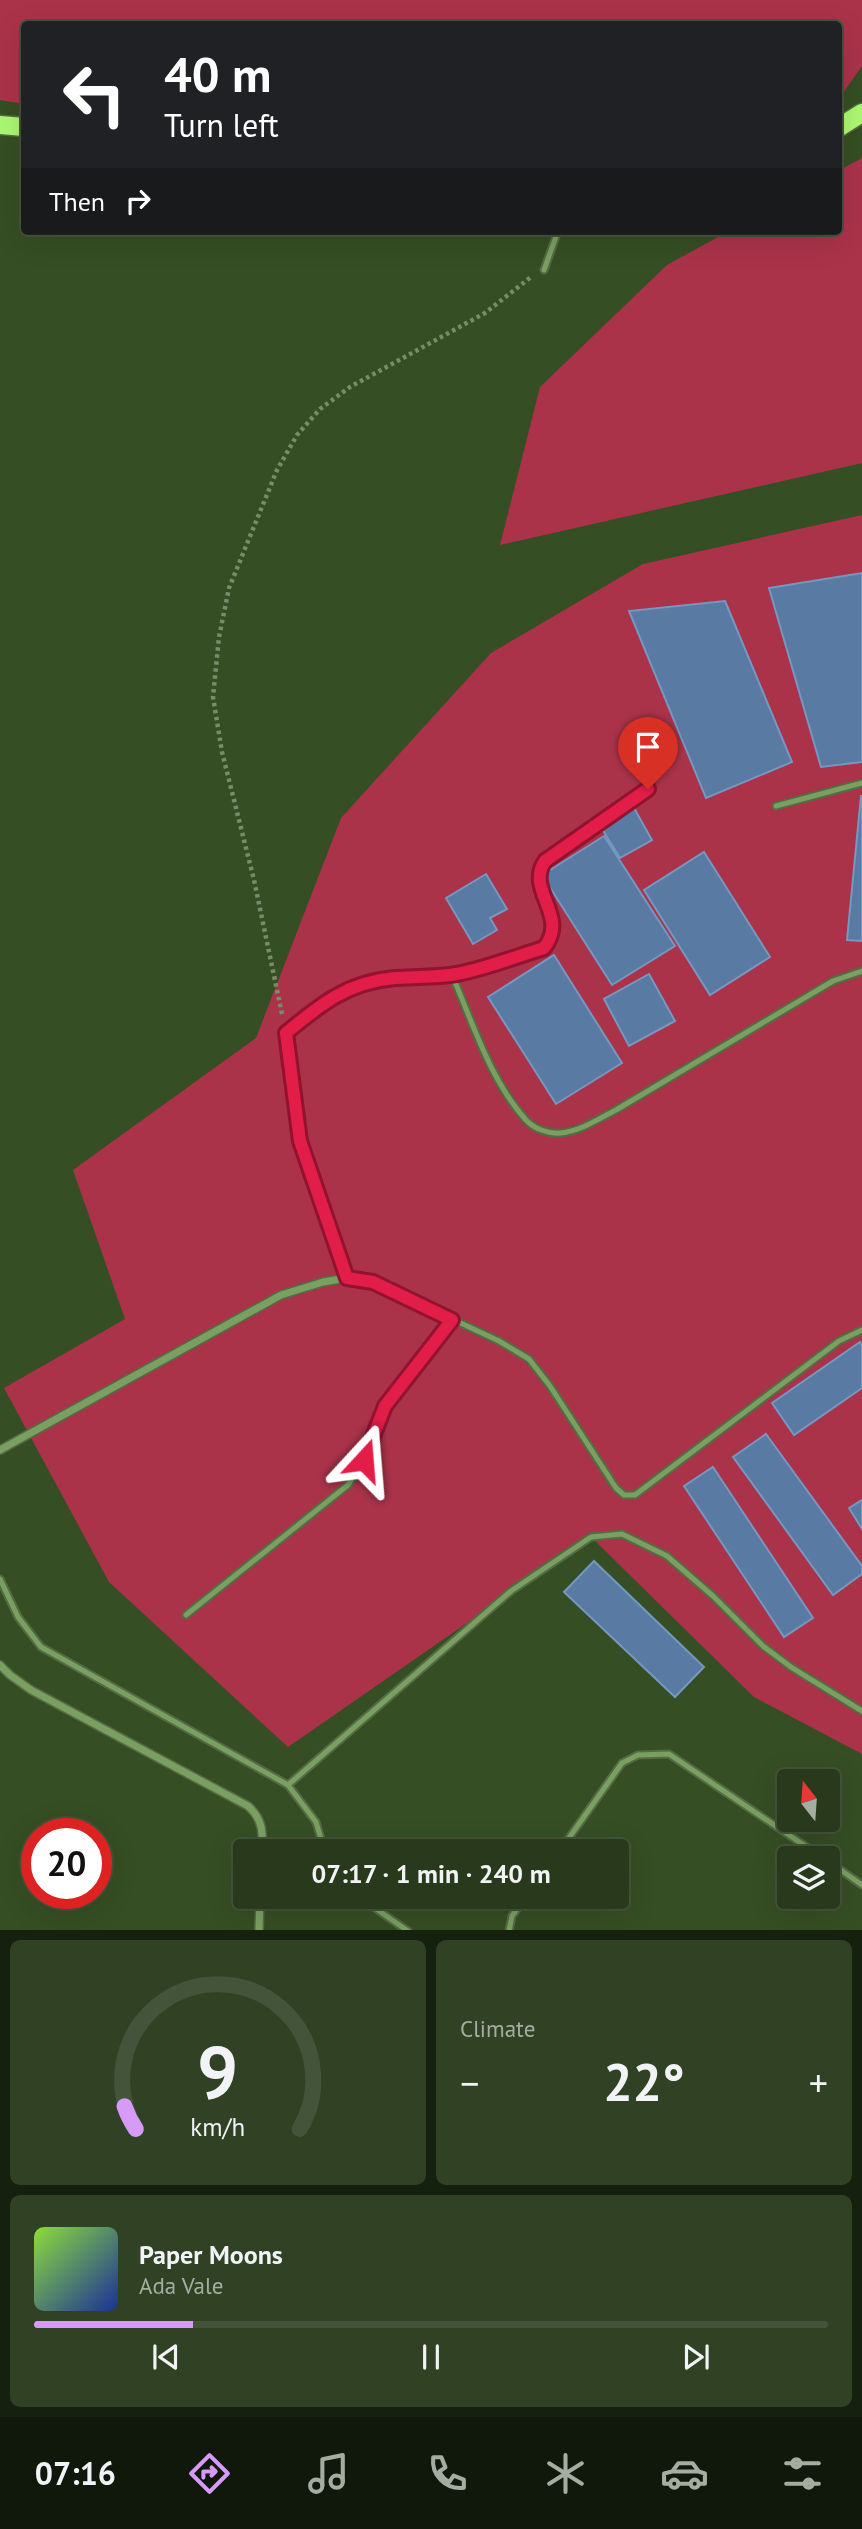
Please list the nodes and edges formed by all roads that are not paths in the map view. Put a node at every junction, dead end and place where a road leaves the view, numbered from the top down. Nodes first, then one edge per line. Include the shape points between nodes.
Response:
1 (862, 113) edge
2 (0, 125) edge
3 (842, 126) edge
4 (21, 127) edge
5 (557, 235) edge
6 (544, 270) road end
7 (862, 783) edge
8 (648, 789) dead end
9 (776, 806) dead end
10 (862, 971) edge
11 (452, 975) junction
12 (347, 1278) junction
13 (452, 1320) junction
14 (862, 1330) edge
15 (0, 1450) edge
16 (0, 1579) edge
17 (186, 1615) dead end
18 (0, 1665) edge
19 (862, 1711) edge
20 (288, 1785) junction
21 (263, 1839) edge
22 (321, 1839) edge
23 (568, 1839) edge
24 (805, 1846) edge
25 (840, 1869) edge
26 (862, 1885) edge
27 (260, 1909) edge
28 (377, 1909) edge
29 (517, 1909) edge
30 (259, 1930) edge
31 (408, 1930) edge
32 (509, 1930) edge

1 - 3 main road
2 - 4 main road
5 - 6 lane
7 - 9 lane
8 - 11 lane via 540,868 539,880 554,925 544,948
10 - 11 lane via 832,981 615,1110 560,1133 527,1122 513,1102
11 - 12 lane via 393,978 342,991 286,1033 300,1141
12 - 13 lane via 373,1282
12 - 15 street via 281,1295
13 - 14 lane via 529,1359 624,1495 635,1495 839,1341
13 - 17 lane via 385,1406 364,1460 348,1485
16 - 20 lane via 18,1617 41,1647
18 - 21 street via 31,1689 248,1806 259,1820
19 - 20 lane via 763,1646 667,1556 622,1534 591,1536 511,1591
20 - 22 lane via 316,1822
23 - 24 lane via 622,1763 638,1755 669,1754
25 - 26 lane
27 - 30 street
28 - 31 lane
29 - 32 lane

